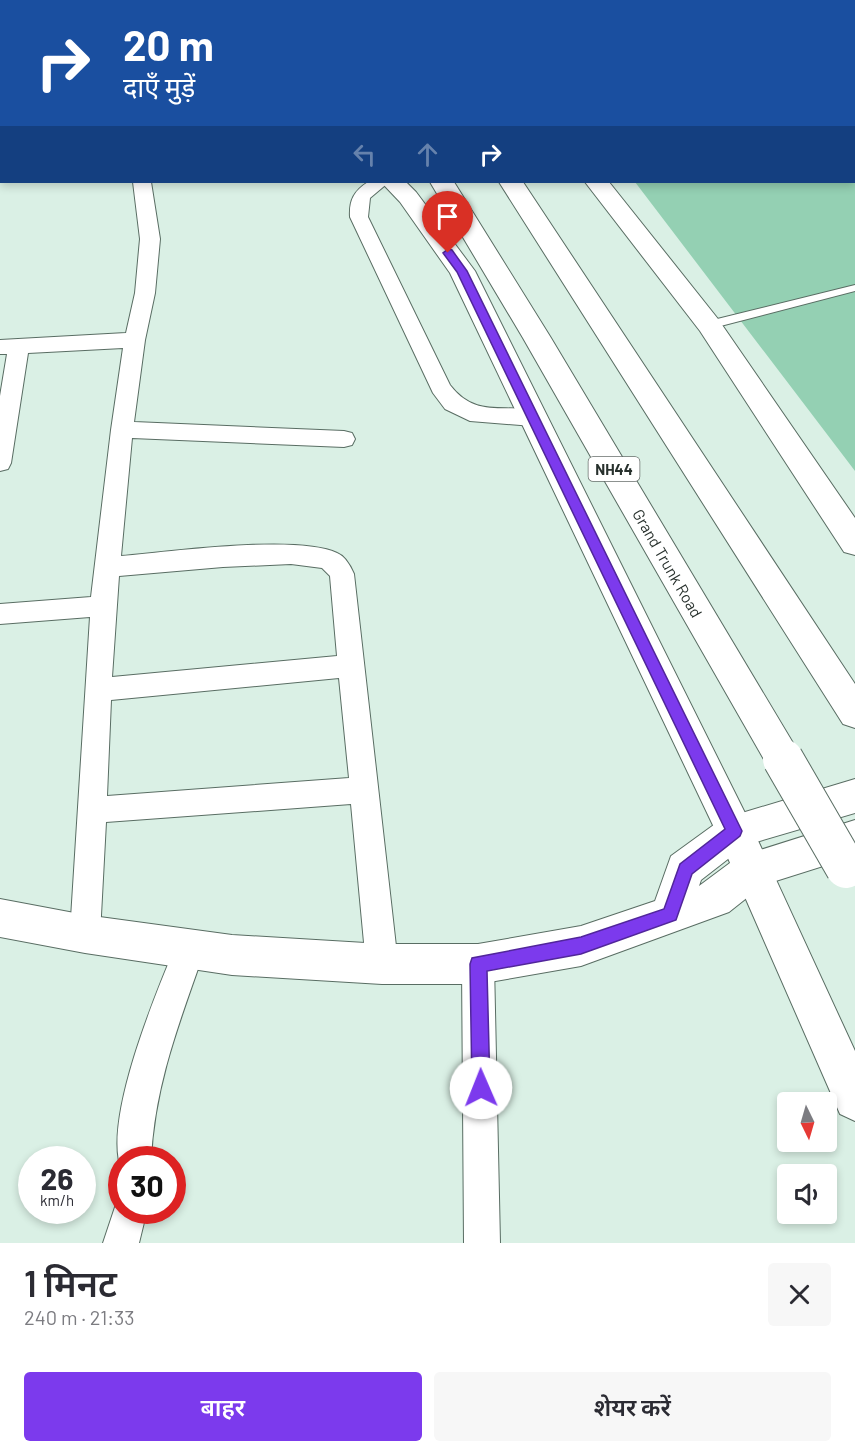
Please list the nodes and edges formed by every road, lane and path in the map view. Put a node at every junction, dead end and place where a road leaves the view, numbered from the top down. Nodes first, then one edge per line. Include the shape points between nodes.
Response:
1 (142, 183) edge
2 (378, 183) edge
3 (394, 183) edge
4 (443, 183) edge
5 (512, 183) edge
6 (598, 183) edge
7 (855, 288) edge
8 (709, 325) junction
9 (135, 340) junction
10 (10, 346) edge
11 (533, 418) junction
12 (122, 430) junction
13 (344, 438) dead end
14 (0, 463) edge
15 (855, 543) edge
16 (106, 567) junction
17 (102, 606) junction
18 (0, 614) edge
19 (352, 666) junction
20 (98, 690) junction
21 (855, 713) edge
22 (364, 790) junction
23 (855, 796) edge
24 (91, 810) junction
25 (735, 831) junction
26 (852, 863) edge
27 (752, 870) junction
28 (670, 915) junction
29 (0, 918) edge
30 (85, 934) junction
31 (190, 949) junction
32 (382, 964) junction
33 (478, 964) junction
34 (855, 1099) edge
35 (135, 1146) edge
36 (126, 1224) edge
37 (121, 1243) edge
38 (482, 1243) edge

1 - 9 street via 150,239
2 - 11 street via 364,192 357,203 359,216 441,388 453,404 478,414
3 - 11 main road via 462,271
4 - 26 main road, Grand Trunk Road / NH44, bridge via 783,759
5 - 21 main road
6 - 8 main road
7 - 8 lane
8 - 15 main road
9 - 10 street
9 - 12 street
10 - 14 street
11 - 25 main road
12 - 13 street
12 - 16 street
16 - 17 street
16 - 19 street via 283,555 330,560 342,574
17 - 18 street
17 - 20 street
19 - 20 street
19 - 22 street
20 - 24 street
22 - 24 street
22 - 32 street
23 - 25 main road
24 - 30 street
25 - 27 main road
25 - 28 main road via 685,869
26 - 27 main road
27 - 28 main road via 715,899
27 - 34 main road
28 - 33 main road via 581,945
29 - 30 main road
30 - 31 main road
31 - 32 main road
31 - 35 street via 146,1072 136,1112
32 - 33 main road
33 - 38 street
36 - 37 street

